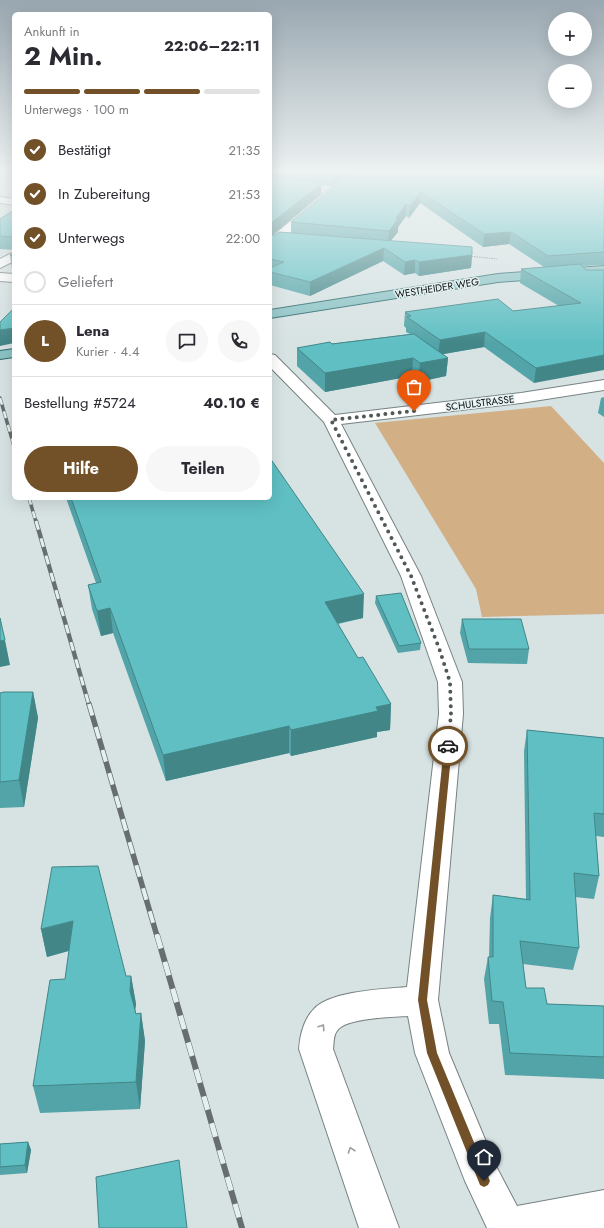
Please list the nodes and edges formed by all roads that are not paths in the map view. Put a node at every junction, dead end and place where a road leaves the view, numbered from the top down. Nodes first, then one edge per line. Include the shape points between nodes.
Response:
1 (288, 229) edge
2 (292, 240) edge
3 (273, 242) edge
4 (12, 257) edge
5 (0, 264) edge
6 (604, 270) edge
7 (580, 271) junction
8 (0, 277) edge
9 (12, 278) edge
10 (604, 278) edge
11 (272, 314) edge
12 (12, 353) edge
13 (0, 355) edge
14 (272, 360) edge
15 (604, 385) edge
16 (331, 420) junction
17 (422, 1000) junction
18 (604, 1209) edge
19 (507, 1227) edge
20 (378, 1228) edge

1 - 3 street
2 - 3 street
4 - 5 street
6 - 7 main road, WESTHEIDER WEG
7 - 10 street via 588,279
7 - 11 main road, WESTHEIDER WEG via 527,275
8 - 9 street
12 - 13 main road
14 - 16 street
15 - 16 street, SCHULSTRASSE via 521,398
16 - 17 street via 411,576 450,682 451,714
17 - 19 street via 432,1053 484,1181
20 -> 17 street via 316,1049 318,1030 330,1015 354,1008
18 - 19 street

